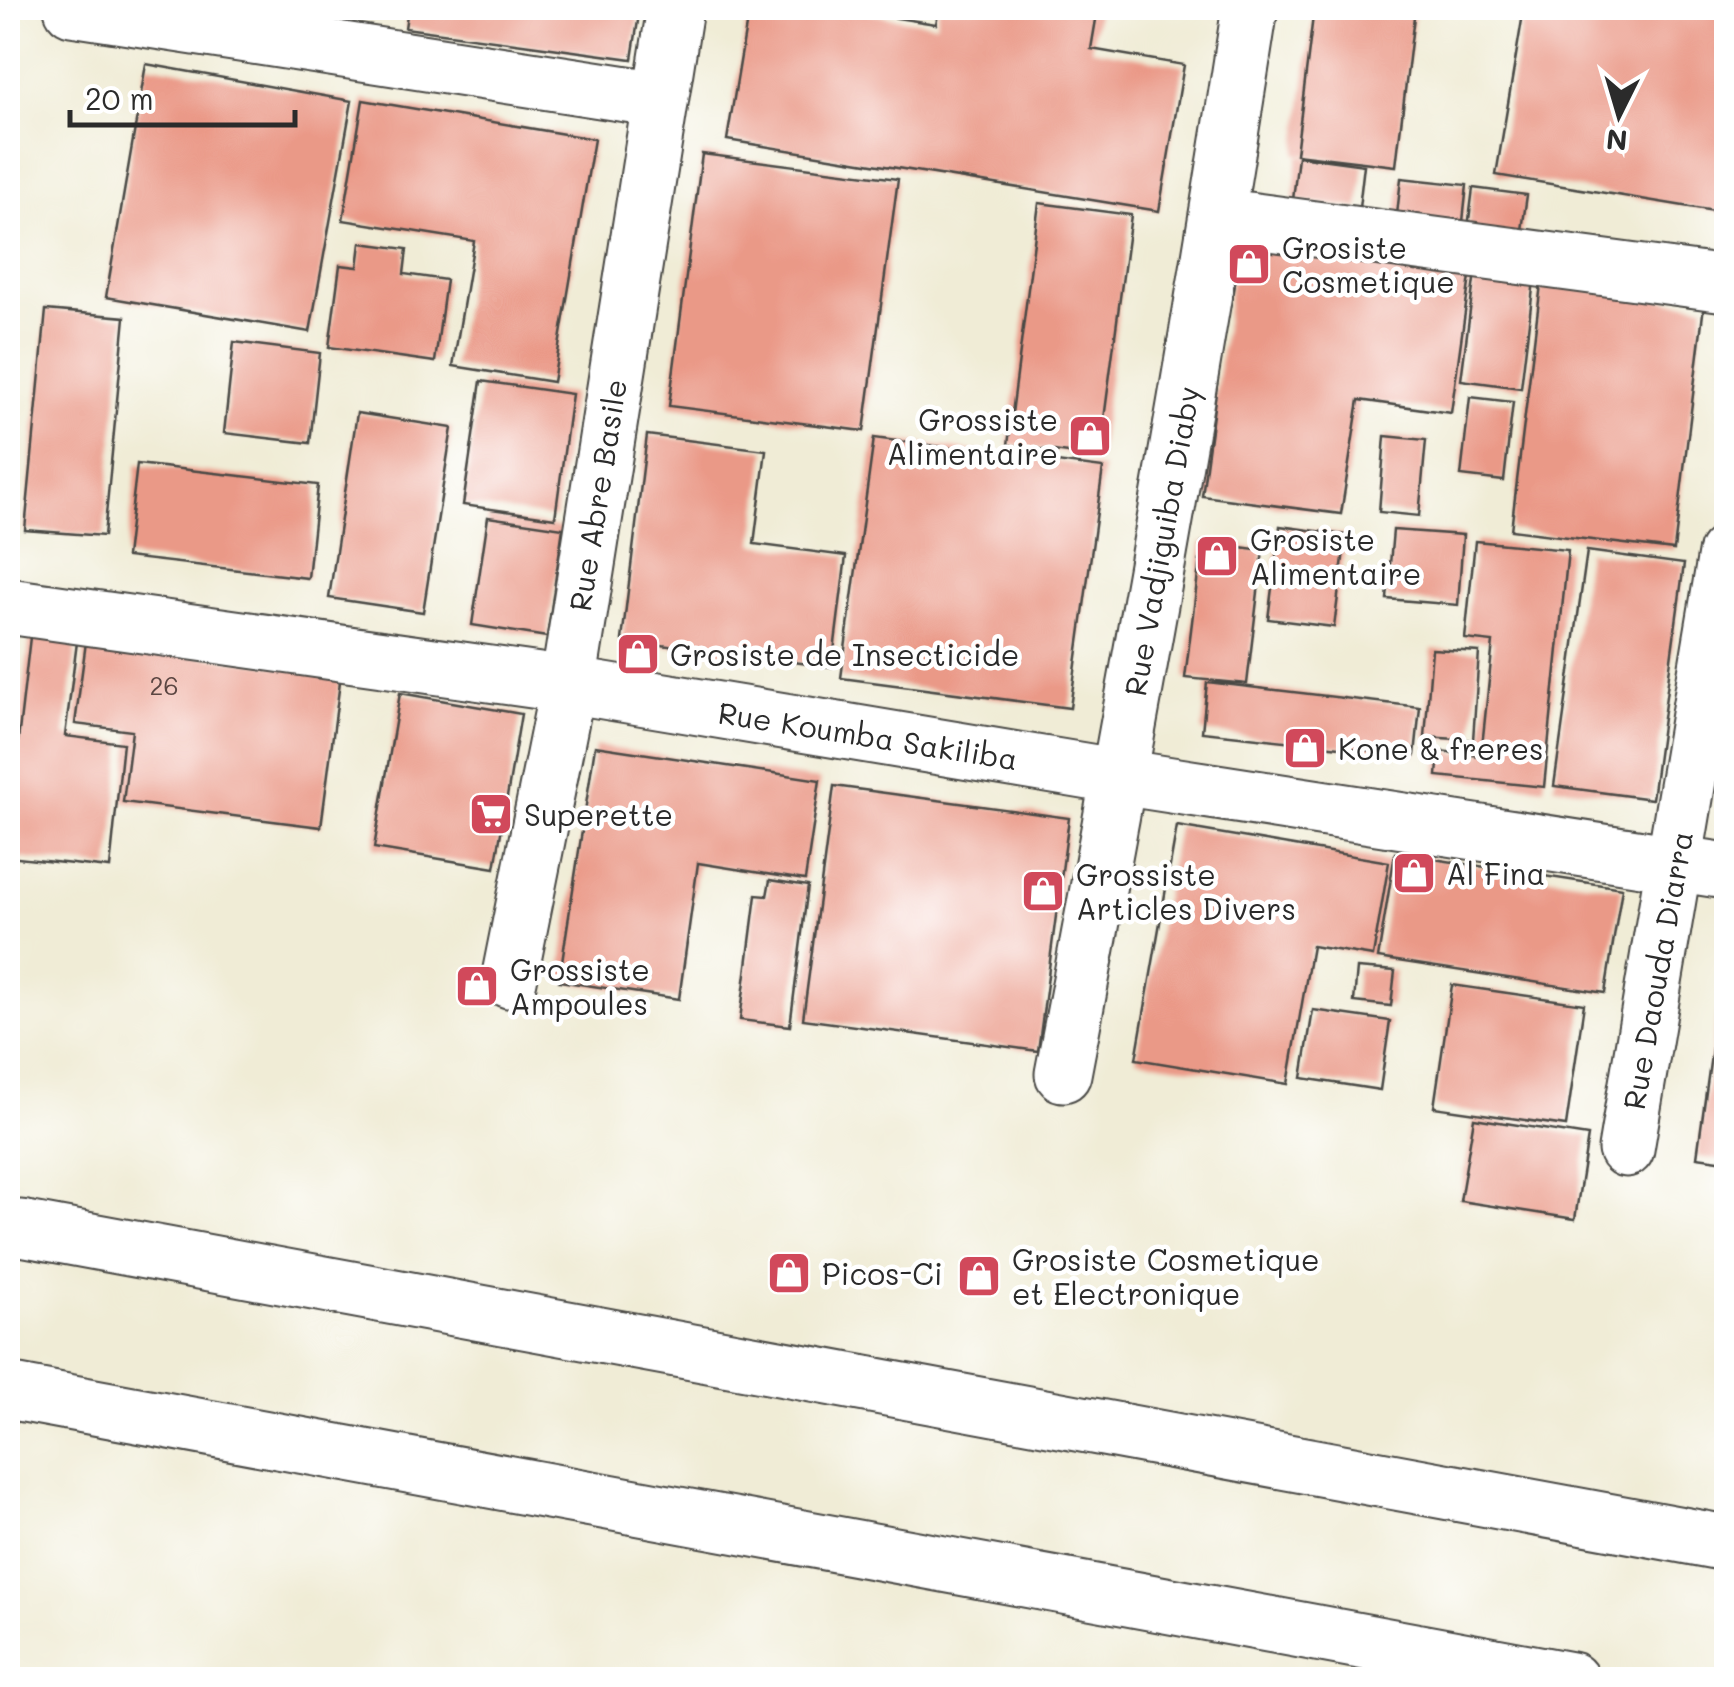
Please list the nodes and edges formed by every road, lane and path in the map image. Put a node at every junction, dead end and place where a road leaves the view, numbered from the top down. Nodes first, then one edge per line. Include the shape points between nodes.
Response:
1 (72, 8) edge
2 (675, 8) edge
3 (1250, 8) edge
4 (659, 99) junction
5 (1218, 216) junction
6 (1726, 284) edge
7 (1726, 554) edge
8 (8, 606) edge
9 (568, 685) junction
10 (1120, 777) junction
11 (1701, 868) edge
12 (509, 980) dead end
13 (1064, 1074) dead end
14 (1626, 1149) dead end
15 (8, 1230) edge
16 (8, 1391) edge
17 (1726, 1543) edge
18 (1570, 1680) edge

1 - 4 main road
2 - 4 main road, Rue Abre Basile
3 - 5 main road, Rue Vadjiguiba Diaby
4 - 9 main road, Rue Abre Basile
5 - 6 main road
5 - 10 main road, Rue Vadjiguiba Diaby
7 - 11 main road, Rue Daouda Diarra
8 - 9 main road, Rue Koumba Sakiliba
9 - 10 main road, Rue Koumba Sakiliba
9 - 12 main road, Rue Abre Basile
10 - 11 main road, Rue Koumba Sakiliba
10 - 13 main road, Rue Vadjiguiba Diaby
11 - 14 main road, Rue Daouda Diarra
15 - 17 main road
16 - 18 main road

